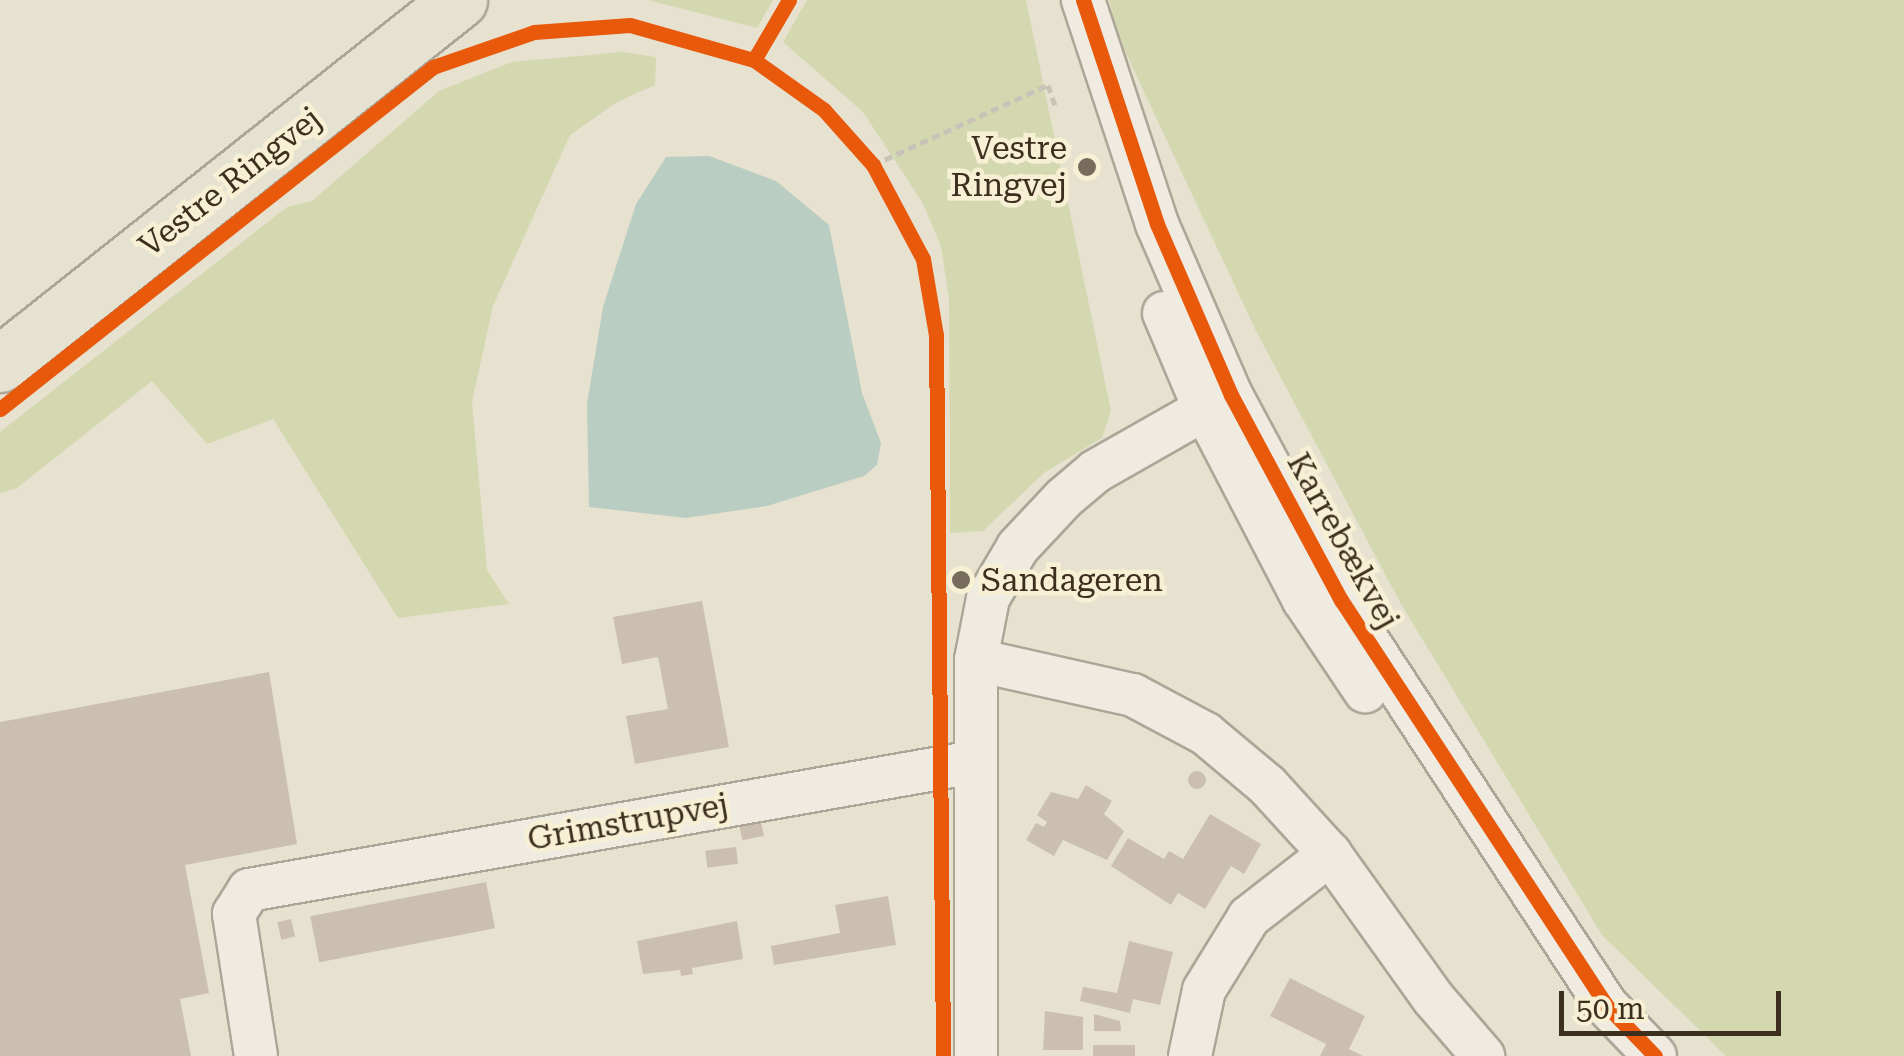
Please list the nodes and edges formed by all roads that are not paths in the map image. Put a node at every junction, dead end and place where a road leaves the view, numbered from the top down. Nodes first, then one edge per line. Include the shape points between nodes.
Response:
1 (459, 0) edge
2 (1060, 0) edge
3 (1082, 0) edge
4 (0, 364) edge
5 (1218, 402) junction
6 (976, 660) junction
7 (974, 762) junction
8 (1330, 854) junction
9 (1605, 1004) junction
10 (256, 1056) edge
11 (976, 1056) edge
12 (1190, 1056) edge
13 (1483, 1056) edge
14 (1656, 1056) edge

1 - 4 main road, Vestre Ringvej
2 - 5 street, Karrebækvej via 1128,220
3 - 5 street, Karrebækvej via 1127,151
5 - 6 street via 1096,471 1018,547 988,598
5 - 9 street, Karrebækvej via 1466,800 1566,936
5 - 9 street, Karrebækvej via 1304,600 1448,816 1554,952
6 - 7 street
6 - 8 street via 1133,695 1191,726 1267,785
7 - 10 street, Grimstrupvej via 250,890 234,914
7 - 11 street
8 - 12 street via 1249,917 1204,990
8 - 13 street
9 - 14 street, Karrebækvej

